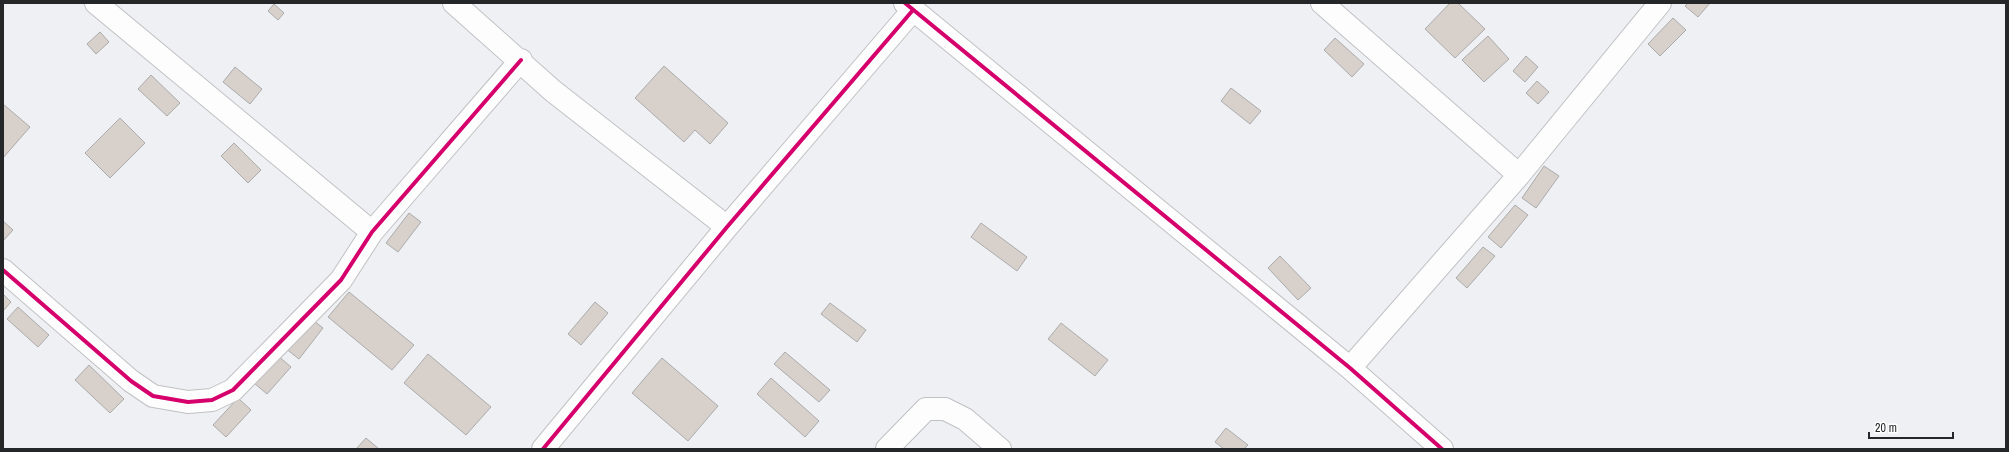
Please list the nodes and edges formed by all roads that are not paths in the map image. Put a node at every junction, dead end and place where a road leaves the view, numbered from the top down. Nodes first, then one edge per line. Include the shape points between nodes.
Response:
1 (96, 3) edge
2 (454, 3) edge
3 (1322, 3) edge
4 (1660, 3) edge
5 (909, 7) edge
6 (520, 60) junction
7 (1519, 175) junction
8 (727, 227) junction
9 (372, 232) junction
10 (3, 270) edge
11 (1350, 368) junction
12 (542, 449) edge
13 (887, 449) edge
14 (1000, 449) edge
15 (1442, 449) edge

1 - 9 street
2 - 6 street
3 - 7 street
4 - 7 street
5 - 8 street
5 - 11 street
6 - 8 street via 553,91
6 - 9 street
7 - 11 street
8 - 12 street
9 - 10 street via 341,280 233,390 212,400 188,402 153,396 130,381
11 - 15 street
13 - 14 street via 926,409 945,409 965,419

